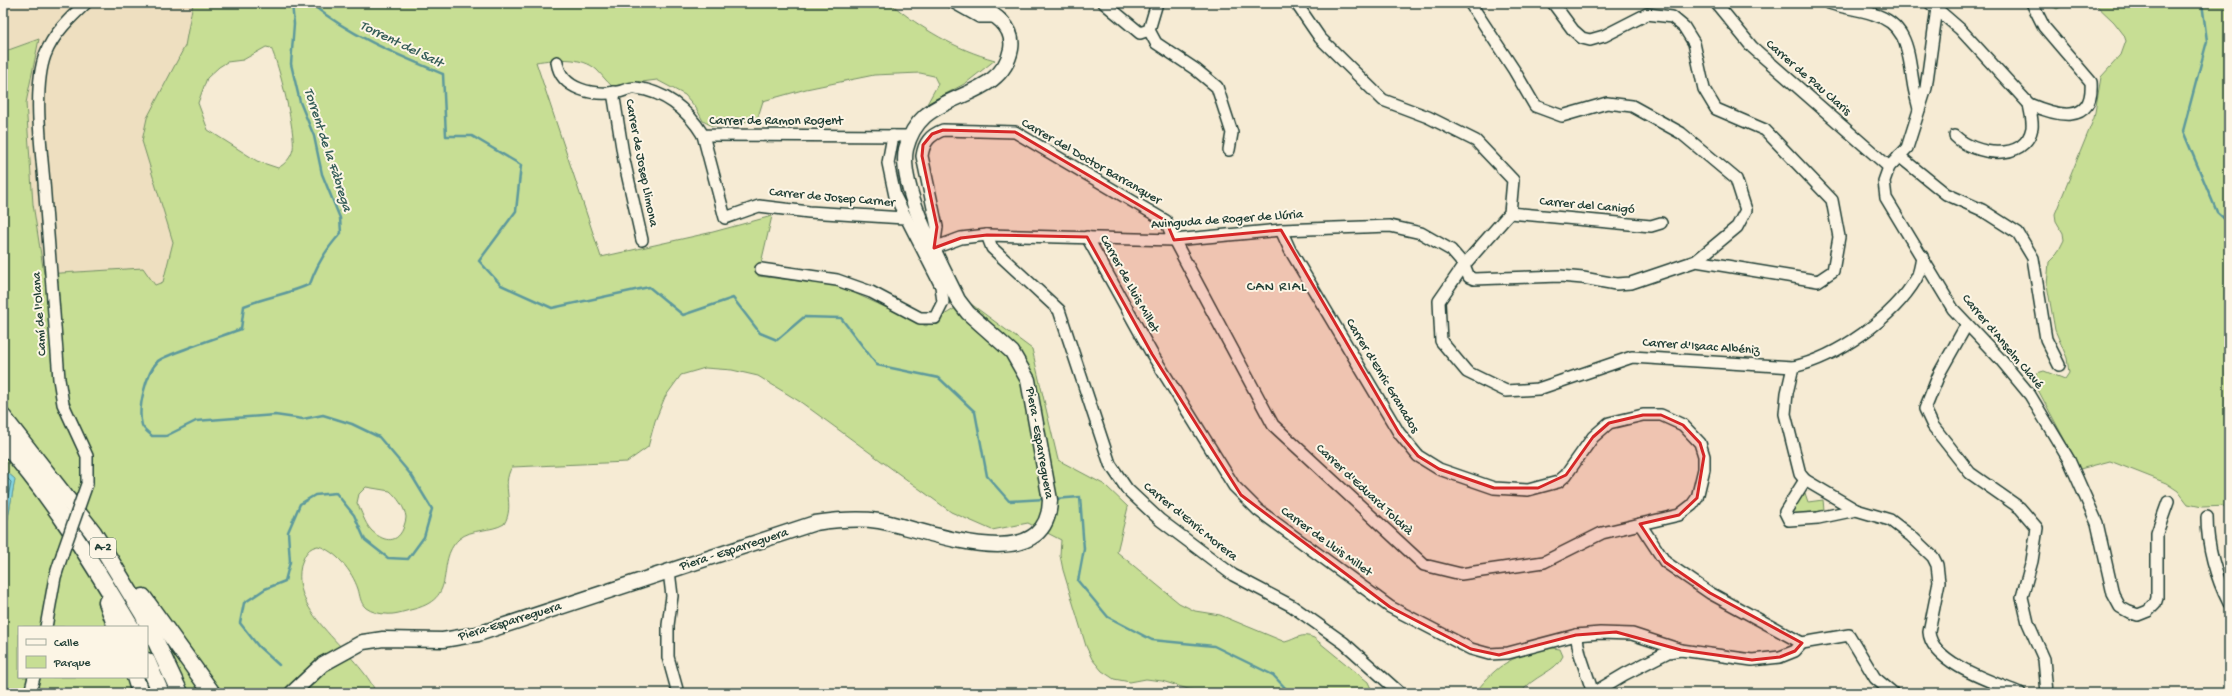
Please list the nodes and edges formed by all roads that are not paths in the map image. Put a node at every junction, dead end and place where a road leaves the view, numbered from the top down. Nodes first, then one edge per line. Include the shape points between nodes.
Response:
1 (86, 3) edge
2 (954, 3) edge
3 (974, 3) edge
4 (1104, 3) edge
5 (1157, 3) edge
6 (1296, 3) edge
7 (1470, 3) edge
8 (1553, 3) edge
9 (1716, 3) edge
10 (1829, 3) edge
11 (2032, 3) edge
12 (1933, 5) edge
13 (998, 17) junction
14 (1149, 30) junction
15 (558, 62) dead end
16 (613, 92) junction
17 (2028, 104) junction
18 (1920, 112) junction
19 (703, 135) junction
20 (893, 136) junction
21 (910, 136) junction
22 (1955, 136) dead end
23 (1229, 150) dead end
24 (1899, 156) junction
25 (1889, 167) junction
26 (1510, 213) junction
27 (904, 218) junction
28 (1661, 223) dead end
29 (1281, 230) junction
30 (987, 235) junction
31 (1087, 237) junction
32 (642, 240) dead end
33 (1174, 240) junction
34 (934, 248) junction
35 (1922, 256) junction
36 (1696, 261) junction
37 (761, 269) dead end
38 (1461, 269) junction
39 (1967, 324) junction
40 (2059, 366) dead end
41 (1793, 367) junction
42 (3, 417) edge
43 (3, 442) edge
44 (1805, 480) junction
45 (2168, 502) dead end
46 (1856, 510) junction
47 (2207, 517) dead end
48 (1640, 524) junction
49 (93, 532) junction
50 (669, 571) junction
51 (100, 575) junction
52 (2229, 603) edge
53 (46, 626) edge
54 (116, 626) edge
55 (130, 626) edge
56 (1576, 635) junction
57 (1802, 644) junction
58 (1681, 650) junction
59 (148, 663) edge
60 (34, 678) edge
61 (135, 678) edge
62 (30, 693) edge
63 (140, 693) edge
64 (161, 693) edge
65 (180, 693) edge
66 (212, 693) edge
67 (292, 693) edge
68 (678, 693) edge
69 (1400, 693) edge
70 (1593, 693) edge
71 (1893, 693) edge
72 (2020, 693) edge
73 (2048, 693) edge

1 - 53 street, Camí de l'Olana, bridge via 70,18 49,46 44,56 40,86 41,142 59,379 63,404 87,456 87,484 55,577
2 - 13 street via 979,17
3 - 13 main road, Piera - Esparreguera
4 - 14 street via 1140,33
5 - 14 street
6 - 26 street via 1320,38 1383,100 1428,117 1476,141 1513,180
7 - 36 street via 1536,106 1562,116 1607,103 1632,106 1681,133 1736,179 1746,210 1737,227
8 - 36 street via 1573,30 1582,38 1590,40 1604,36 1647,14 1672,17 1684,27 1694,43 1704,89 1716,109 1765,130 1832,200 1839,237 1833,271 1818,281
9 - 25 street, Carrer de Pau Claris via 1752,47
10 - 18 street via 1874,14 1900,32 1907,43
11 - 17 street via 2044,27 2091,82 2092,93 2088,105 2067,115 2056,114
12 - 17 street via 1960,29
12 - 18 street via 1926,88
13 - 21 main road, Piera - Esparreguera via 1011,38 1009,58 1002,70 988,83 936,108 925,116
14 - 23 street via 1156,43 1196,69 1217,87 1232,133
15 - 16 street, Carrer de Ramon Rogent via 559,70 568,83 582,91
16 - 19 street, Carrer de Ramon Rogent via 634,87 661,94 678,104 694,120
16 - 32 street, Carrer de Josep Llimona via 624,160
17 - 22 street via 2032,128 2028,139 2021,147 2009,151 1979,150
18 - 24 street via 1907,148
19 - 20 street, Carrer de Ramon Rogent
19 - 27 street, Carrer de Josep Carner via 725,218 759,206
20 - 21 street, Carrer de Ramon Rogent
20 - 27 street via 888,163 895,196
21 - 34 main road, Piera - Esparreguera via 905,160 908,183
24 - 25 street
24 - 40 street via 1946,194 1982,210 2018,233 2032,258 2046,340
25 - 35 street, Carrer d'Anselm Clavé via 1884,181 1886,198 1902,228
26 - 28 street, Carrer del Canigó via 1651,226
26 - 38 street, Carrer d'Isaac Albéniz
27 - 37 street via 941,286 943,302 935,318 920,318 871,292 837,280
29 - 33 street, Avinguda de Roger de Llúria
29 - 38 street, Avinguda de Roger de Llúria via 1401,227 1431,238 1451,250
29 - 48 street, Carrer d'Enric Granados via 1290,250 1399,433 1418,456 1439,469 1494,488 1538,488 1558,482 1566,475 1593,437 1609,423 1643,415 1661,415 1683,425 1700,443 1704,456 1704,469 1697,498 1679,515
30 - 31 street, Avinguda de Roger de Llúria
30 - 34 street, Avinguda de Roger de Llúria via 961,238
30 - 69 street, Carrer d'Enric Morera via 992,248 1059,310 1110,464 1127,489 1160,520 1233,575 1292,606 1344,643
31 - 33 street, Avinguda de Roger de Llúria
31 - 56 street, Carrer de Lluis Millet via 1152,354 1228,477 1241,495 1258,510 1390,607 1480,653 1499,655
33 - 34 street, Carrer del Doctor Barranquer via 1166,221 1015,132 943,130 932,134 923,145 922,156 937,227
33 - 48 street, Carrer d'Eduard Toldrà via 1273,425 1424,565 1461,574 1544,562 1602,533
34 - 50 main road, Piera - Esparreguera via 963,307 1012,352 1028,380 1050,500 1041,528 1026,540 996,546 977,544 878,520 825,522 799,528
35 - 39 street, Carrer d'Anselm Clavé via 1953,309
35 - 41 street via 1917,278 1902,299 1883,318 1844,345 1804,365
36 - 38 street, Avinguda de Roger de Llúria via 1631,283 1616,284 1560,276 1474,279
38 - 41 street, Carrer d'Isaac Albéniz via 1439,301 1441,341 1467,372 1506,391 1538,389 1632,357
39 - 45 street, Carrer d'Anselm Clavé via 2030,396 2069,460 2097,523 2113,594 2120,607 2138,615 2148,611 2157,598 2157,533
39 - 73 street via 1940,372 1925,408 1933,426 1970,473 2020,508 2037,528 2032,561 2022,597 2028,623 2044,659
41 - 44 street via 1785,414 1800,474
42 - 49 highway, A-2
43 - 51 highway, A-2 via 48,497
44 - 46 street
44 - 46 street via 1785,512 1789,520 1818,518
46 - 72 street via 1890,520 1911,536 1937,564 1939,582 1929,632 1934,647 1955,664
47 - 52 street via 2209,541 2223,592
48 - 57 street via 1665,562 1710,593
49 - 65 highway, A-2 via 143,614
49 - 66 highway via 117,559
50 - 67 main road, Piera-Esparreguera via 478,634 443,640 383,639 362,642 323,664
50 - 68 street via 672,596 668,625 668,657
51 - 54 highway
51 - 55 highway, A-2
56 - 58 street, Carrer de Lluis Millet via 1632,634
56 - 70 street
57 - 58 street via 1795,651 1780,656 1752,660
57 - 71 street via 1849,635 1875,678
58 - 70 street via 1668,652
59 - 64 highway
60 - 62 street
61 - 63 highway

